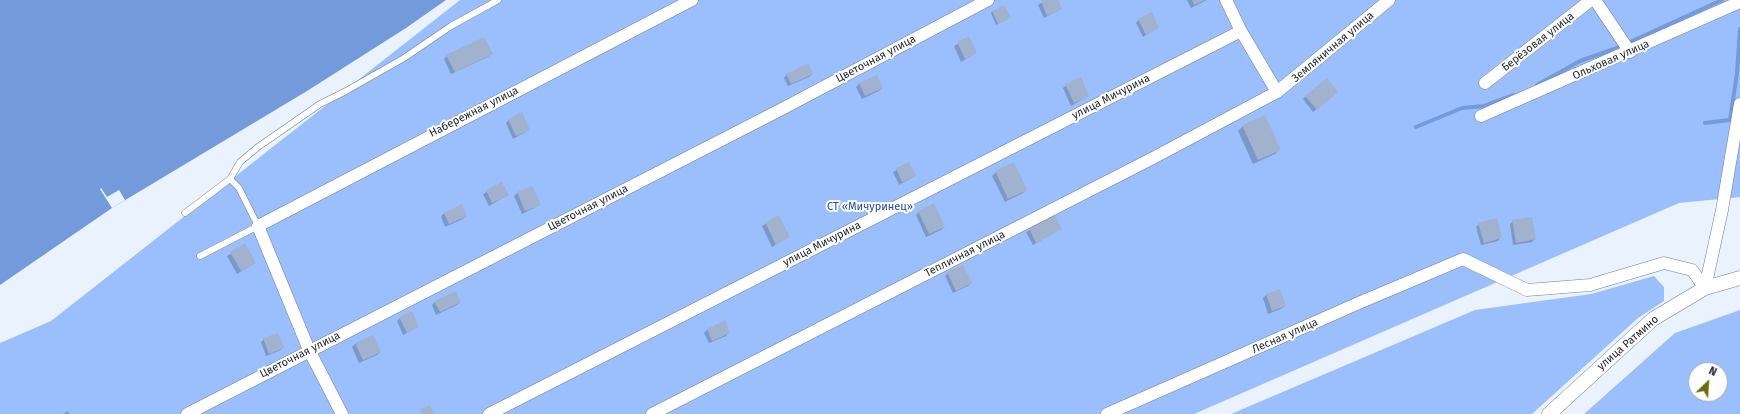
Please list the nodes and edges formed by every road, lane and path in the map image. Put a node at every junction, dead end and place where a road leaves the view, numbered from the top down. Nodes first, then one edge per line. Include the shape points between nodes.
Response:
1 (498, 0) edge
2 (692, 0) edge
3 (988, 0) edge
4 (1226, 0) edge
5 (1389, 0) edge
6 (1591, 0) edge
7 (1595, 0) edge
8 (1740, 2) edge
9 (1241, 31) junction
10 (1630, 52) junction
11 (1485, 83) dead end
12 (1277, 92) junction
13 (1740, 104) edge
14 (1481, 116) dead end
15 (230, 179) junction
16 (185, 213) dead end
17 (258, 226) junction
18 (200, 256) dead end
19 (1740, 278) edge
20 (1706, 288) junction
21 (310, 350) junction
22 (187, 414) edge
23 (342, 414) edge
24 (489, 414) edge
25 (652, 414) edge
26 (1107, 414) edge
27 (1549, 414) edge

1 - 15 lane via 451,26 404,58 320,104 240,162
2 - 17 street, Набережная улица
3 - 21 street, Цветочная улица via 780,110
4 - 9 street
5 - 12 street, Земляничная улица
6 - 11 street, Берёзовая улица
7 - 10 street
8 - 10 street, Ольховая улица
9 - 12 street
9 - 24 street, улица Мичурина
10 - 14 street, Ольховая улица
12 - 25 street, Тепличная улица
13 - 20 street
15 - 16 lane
15 - 17 lane via 239,188
17 - 18 lane
17 - 21 street
19 - 20 street, улица Ратмино
20 - 26 street, Лесная улица via 1692,270 1664,263 1590,285 1527,290 1463,260
20 - 27 street, улица Ратмино via 1653,319
21 - 22 street, Цветочная улица
21 - 23 street

